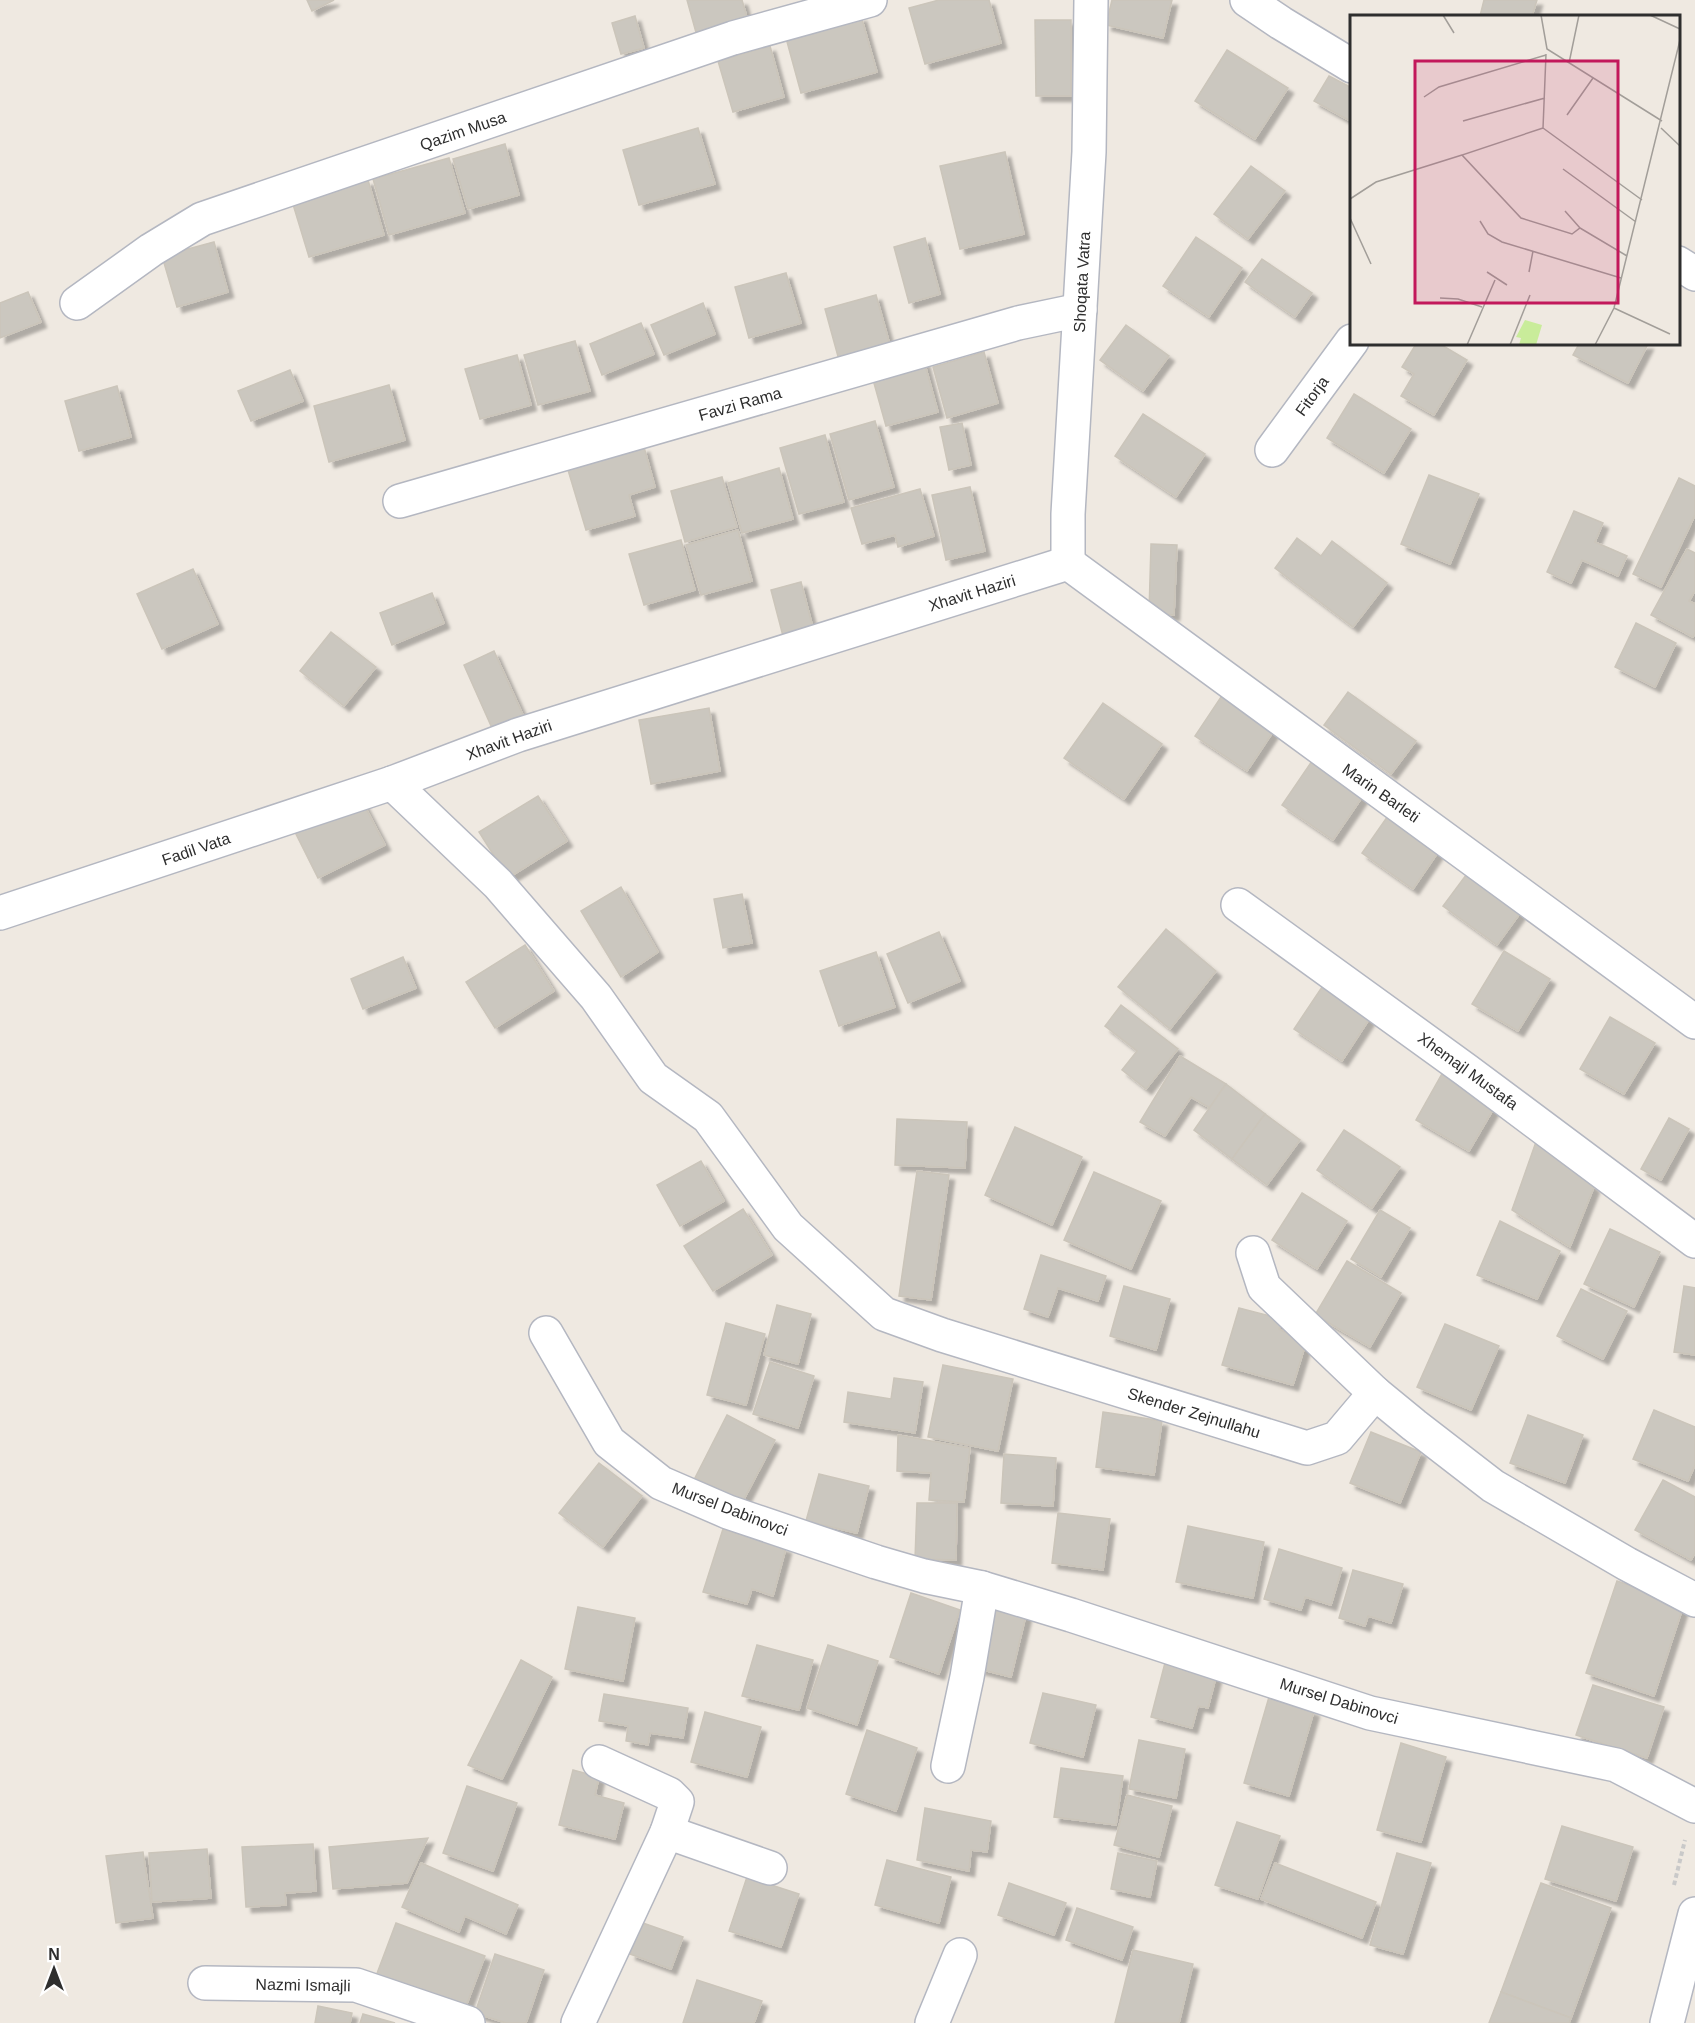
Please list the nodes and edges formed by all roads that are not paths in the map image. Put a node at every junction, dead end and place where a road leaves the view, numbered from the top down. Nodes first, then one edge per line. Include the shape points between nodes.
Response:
1 (870, 0) edge
2 (1091, 0) edge
3 (1247, 0) edge
4 (1283, 12) edge
5 (1350, 64) edge
6 (1680, 264) edge
7 (1695, 274) edge
8 (77, 303) dead end
9 (1080, 310) junction
10 (1350, 344) edge
11 (1272, 450) dead end
12 (400, 501) dead end
13 (1068, 563) junction
14 (392, 783) junction
15 (1238, 905) dead end
16 (0, 913) edge
17 (1695, 1022) edge
18 (1695, 1241) edge
19 (1253, 1253) dead end
20 (546, 1334) dead end
21 (1375, 1393) junction
22 (982, 1588) junction
23 (1695, 1600) edge
24 (599, 1762) dead end
25 (948, 1766) dead end
26 (1695, 1806) edge
27 (667, 1832) junction
28 (770, 1868) dead end
29 (1695, 1914) edge
30 (960, 1955) dead end
31 (205, 1983) dead end
32 (468, 2023) edge
33 (578, 2023) edge
34 (932, 2023) edge
35 (1667, 2023) edge

1 - 8 street, Qazim Musa via 732,38 202,219
2 - 9 street, Shoqata Vatra via 1089,152
3 - 4 street
4 - 5 street
6 - 7 street
9 - 12 street, Favzi Rama via 1018,323
9 - 13 street, Shoqata Vatra
10 - 11 street, Fitorja
13 - 14 street, Xhavit Haziri via 518,735
13 - 17 street, Marin Barleti
14 - 16 street, Fadil Vata
14 - 21 street, Skender Zejnullahu via 498,884 596,997 653,1078 708,1117 788,1227 884,1314 1307,1448 1337,1438
15 - 18 street, Xhemajl Mustafa
19 - 21 street via 1264,1287
20 - 22 street, Mursel Dabinovci via 609,1442 661,1483 728,1512 876,1562
21 - 23 street via 1493,1486
22 - 25 street
22 - 26 street, Mursel Dabinovci via 1370,1713 1616,1765
24 - 27 street via 669,1794 677,1802
27 - 28 street
27 - 33 street
29 - 35 street
30 - 34 street
31 - 32 street, Nazmi Ismajli via 356,1985

